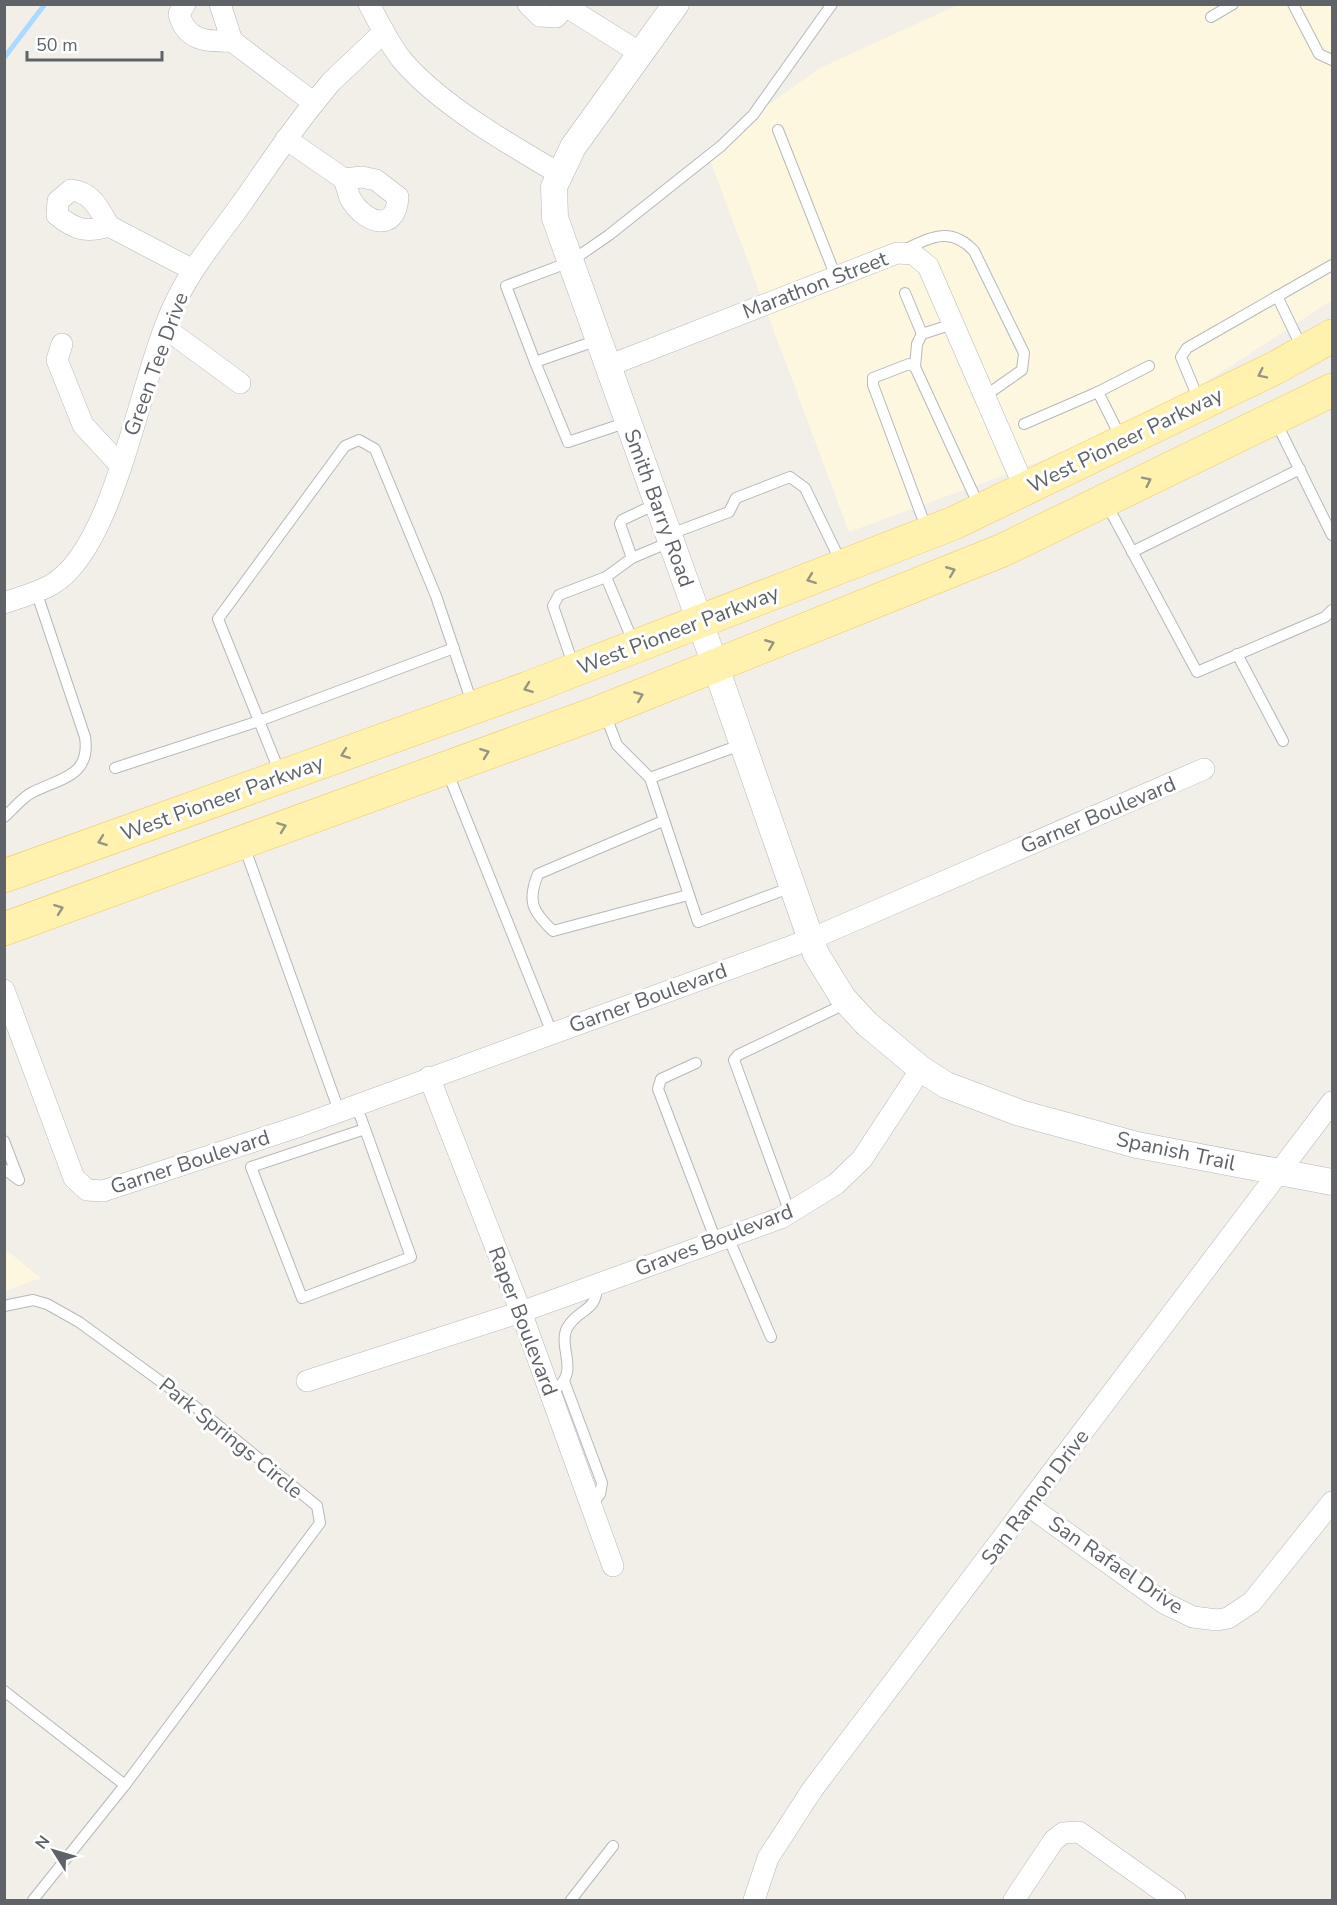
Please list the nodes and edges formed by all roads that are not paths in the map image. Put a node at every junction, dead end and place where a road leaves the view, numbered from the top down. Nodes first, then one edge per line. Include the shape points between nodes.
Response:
1 (185, 4) edge
2 (220, 4) edge
3 (369, 4) edge
4 (528, 4) edge
5 (676, 4) edge
6 (832, 4) edge
7 (1233, 4) edge
8 (1293, 4) edge
9 (567, 6) edge
10 (1211, 17) dead end
11 (384, 32) junction
12 (232, 41) junction
13 (640, 53) junction
14 (1332, 60) edge
15 (314, 103) junction
16 (778, 130) dead end
17 (286, 139) junction
18 (560, 174) junction
19 (344, 179) dead end
20 (109, 226) dead end
21 (897, 253) junction
22 (570, 262) junction
23 (1332, 265) edge
24 (193, 270) junction
25 (836, 277) junction
26 (905, 293) dead end
27 (1276, 296) junction
28 (953, 324) junction
29 (165, 328) junction
30 (922, 334) junction
31 (1332, 336) edge
32 (599, 340) junction
33 (62, 344) dead end
34 (1304, 352) junction
35 (535, 362) junction
36 (608, 366) junction
37 (1149, 366) dead end
38 (915, 367) junction
39 (240, 383) dead end
40 (1332, 390) edge
41 (1098, 392) junction
42 (985, 396) junction
43 (1200, 404) junction
44 (1274, 420) junction
45 (628, 422) junction
46 (1024, 424) dead end
47 (1123, 441) junction
48 (121, 466) junction
49 (1300, 470) junction
50 (1025, 489) junction
51 (1105, 501) junction
52 (658, 503) junction
53 (980, 510) junction
54 (928, 533) junction
55 (1332, 535) edge
56 (669, 538) junction
57 (1132, 552) junction
58 (632, 558) junction
59 (843, 566) junction
60 (606, 578) junction
61 (36, 591) junction
62 (4, 603) edge
63 (1332, 609) edge
64 (700, 622) junction
65 (454, 648) junction
66 (635, 648) junction
67 (1237, 654) junction
68 (715, 665) junction
69 (576, 670) junction
70 (474, 708) junction
71 (604, 710) junction
72 (259, 721) junction
73 (1283, 741) dead end
74 (742, 744) junction
75 (115, 768) dead end
76 (446, 768) junction
77 (1204, 769) dead end
78 (281, 776) junction
79 (650, 778) junction
80 (4, 817) edge
81 (663, 821) junction
82 (242, 842) junction
83 (4, 876) edge
84 (793, 887) junction
85 (688, 895) junction
86 (4, 929) edge
87 (811, 939) junction
88 (4, 990) edge
89 (847, 1003) junction
90 (552, 1033) junction
91 (696, 1063) dead end
92 (921, 1069) junction
93 (429, 1077) junction
94 (1332, 1102) edge
95 (347, 1108) junction
96 (1020, 1113) joint
97 (365, 1129) junction
98 (4, 1141) edge
99 (4, 1169) edge
100 (1280, 1172) junction
101 (1332, 1182) edge
102 (790, 1213) junction
103 (722, 1239) junction
104 (597, 1285) junction
105 (4, 1306) edge
106 (520, 1312) junction
107 (771, 1337) dead end
108 (307, 1381) dead end
109 (557, 1387) junction
110 (1332, 1502) edge
111 (1029, 1506) junction
112 (613, 1566) dead end
113 (4, 1691) edge
114 (125, 1785) junction
115 (613, 1846) dead end
116 (33, 1900) edge
117 (572, 1900) edge
118 (754, 1900) edge
119 (1014, 1900) edge
120 (1175, 1900) edge

1 - 12 street via 179,14 183,26 199,40
2 - 12 street
3 - 11 street
4 - 9 street via 540,15 556,16
5 - 13 street, Smith Barry Road
6 - 22 lane via 753,115 721,146
7 - 10 lane
8 - 14 lane via 1319,54
9 - 13 street
11 - 15 street, Green Tee Drive
11 - 18 street via 402,60 420,78 479,124
12 - 15 street
13 - 18 street, Smith Barry Road via 573,147
15 - 17 street, Green Tee Drive
16 - 25 lane
17 - 19 street
17 - 24 street, Green Tee Drive
18 - 22 street, Smith Barry Road via 552,203
20 - 24 street
21 - 25 street, Marathon Street
21 - 28 street, Marathon Street via 913,254 928,266
21 - 42 lane via 938,236 964,240 974,251 1024,352 1022,370
22 - 32 street, Smith Barry Road
22 - 35 lane via 506,286
23 - 27 lane
24 - 29 street, Green Tee Drive
25 - 36 street, Marathon Street
26 - 30 lane
27 - 34 lane
27 - 43 lane via 1187,348 1181,357
28 - 30 lane
28 - 42 street, Marathon Street
29 - 39 street
29 - 48 street, Green Tee Drive via 143,387
30 - 38 lane
31 - 34 main road, West Pioneer Parkway
32 - 35 lane
32 - 36 street, Smith Barry Road
33 - 48 street via 57,360 83,425
34 -> 43 main road, West Pioneer Parkway
35 - 45 lane via 568,442
36 - 45 street, Smith Barry Road
37 - 41 lane
38 - 53 lane
38 - 54 lane via 909,364 873,378 873,385
40 - 44 main road
41 - 46 lane
41 - 47 lane
42 - 50 street, Marathon Street
43 - 47 main road, West Pioneer Parkway
44 - 49 lane
51 -> 44 main road
45 - 52 street, Smith Barry Road
47 - 50 main road, West Pioneer Parkway
48 - 61 street, Green Tee Drive via 95,537 69,571
49 - 55 lane
49 - 57 lane
50 - 53 main road, West Pioneer Parkway
51 - 57 lane
68 -> 51 main road via 1003,550
52 - 56 street, Smith Barry Road
52 - 58 lane via 620,524
53 - 54 main road, West Pioneer Parkway
54 - 59 main road, West Pioneer Parkway
56 - 58 lane
56 - 59 lane via 729,512 736,498 790,477 805,488
56 - 64 street, Smith Barry Road
57 - 67 lane via 1197,672
58 - 60 lane
59 -> 64 main road, West Pioneer Parkway
60 - 66 lane
60 - 69 lane via 559,595 553,606
61 - 62 street, Green Tee Drive
61 - 80 lane via 87,751 72,775 31,793
63 - 67 lane via 1325,616
64 - 66 main road, West Pioneer Parkway
64 - 68 street, Smith Barry Road
65 - 70 lane
65 - 72 lane
65 - 72 lane via 375,449 359,440 345,446 218,620
66 - 69 main road, West Pioneer Parkway
67 - 73 lane
71 -> 68 main road
68 - 74 street, Smith Barry Road
69 -> 70 main road, West Pioneer Parkway
70 -> 78 main road, West Pioneer Parkway
76 -> 71 main road
71 - 79 lane via 617,745
72 - 75 lane
72 - 78 lane
74 - 79 lane
74 - 84 street, Smith Barry Road
82 -> 76 main road
76 - 90 lane
77 - 87 street, Garner Boulevard
78 -> 83 main road, West Pioneer Parkway
79 - 81 lane
81 - 85 lane
81 - 85 lane via 538,874 530,892 538,917 553,931
86 -> 82 main road
82 - 95 lane
84 - 85 lane via 698,922
84 - 87 street, Smith Barry Road
87 - 89 street, Smith Barry Road
87 - 90 street, Garner Boulevard
88 - 95 street, Garner Boulevard via 74,1178 87,1190 103,1191
89 - 92 street, Smith Barry Road
89 - 102 lane via 738,1054 734,1060
90 - 93 street, Garner Boulevard
91 - 103 lane via 661,1079 658,1089
92 - 96 street, Smith Barry Road via 946,1085
92 - 102 street, Graves Boulevard via 862,1159 836,1184
93 - 95 street, Garner Boulevard
93 - 106 street, Raper Boulevard
94 - 100 street, San Ramon Drive
95 - 97 lane
96 - 100 street, Spanish Trail via 1137,1145
97 - 97 lane via 411,1257 302,1298 251,1167
98 - 99 lane via 19,1180
100 - 101 street, Spanish Trail
100 - 111 street, San Ramon Drive
102 - 103 street, Graves Boulevard
103 - 104 street, Graves Boulevard
103 - 107 lane
104 - 106 street, Graves Boulevard
104 - 109 lane via 597,1298 591,1307 577,1315 566,1330 569,1367
105 - 114 lane, Park Springs Circle via 33,1300 79,1322 193,1405 317,1506 317,1530
106 - 108 street, Graves Boulevard
106 - 109 street, Raper Boulevard
109 - 112 street, Raper Boulevard via 591,1507
110 - 111 street, San Rafael Drive via 1252,1602 1228,1618 1217,1620 1193,1617 1164,1603
111 - 118 street, San Ramon Drive via 788,1824 768,1858
113 - 114 lane
114 - 116 lane, Park Springs Circle
115 - 117 lane
119 - 120 street via 1054,1840 1063,1833 1079,1832

